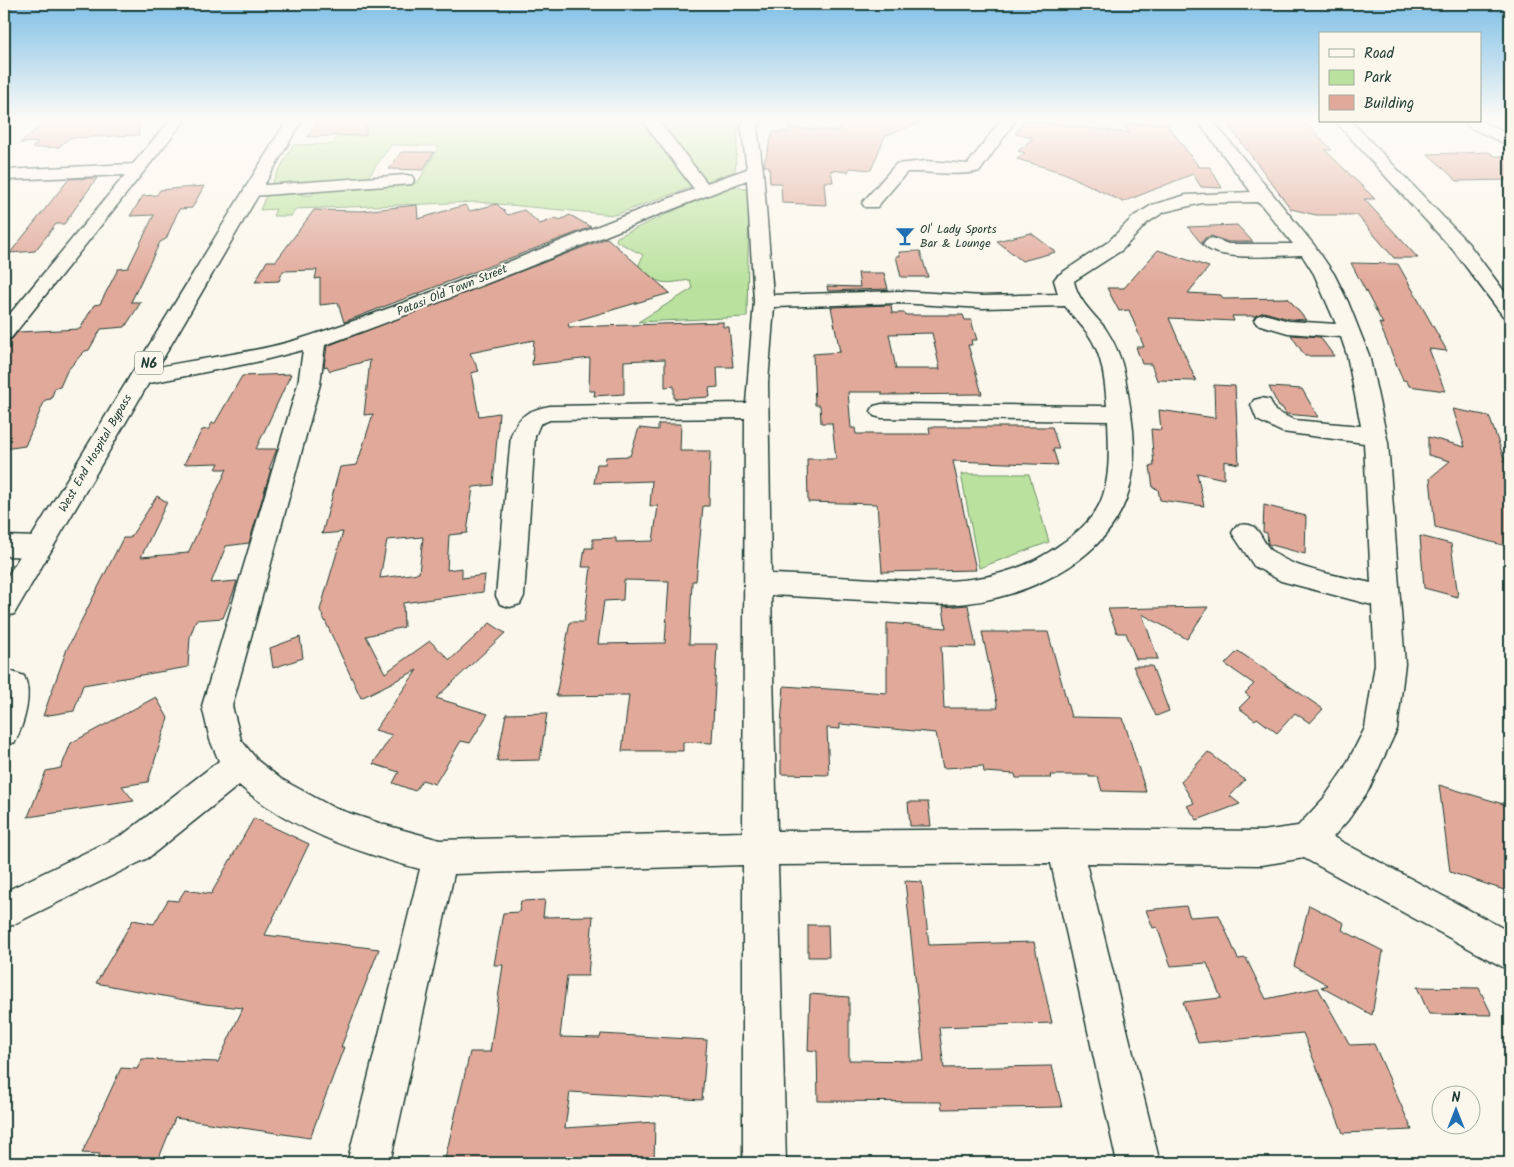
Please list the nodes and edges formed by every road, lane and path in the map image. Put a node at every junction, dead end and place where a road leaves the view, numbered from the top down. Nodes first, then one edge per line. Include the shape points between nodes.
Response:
1 (134, 174) edge
2 (262, 174) edge
3 (692, 174) edge
4 (745, 174) edge
5 (754, 174) edge
6 (896, 174) edge
7 (1246, 174) edge
8 (1392, 174) edge
9 (406, 180) dead end
10 (704, 190) junction
11 (252, 191) junction
12 (1263, 197) junction
13 (871, 204) dead end
14 (1212, 244) dead end
15 (1307, 248) junction
16 (1070, 300) junction
17 (764, 301) junction
18 (1510, 312) edge
19 (1264, 320) dead end
20 (1349, 331) junction
21 (4, 334) edge
22 (315, 341) junction
23 (140, 378) junction
24 (1262, 405) dead end
25 (758, 410) junction
26 (882, 412) dead end
27 (1118, 414) junction
28 (1374, 435) junction
29 (1245, 533) dead end
30 (4, 546) edge
31 (40, 547) junction
32 (756, 584) junction
33 (510, 596) dead end
34 (1384, 597) junction
35 (4, 606) edge
36 (4, 682) edge
37 (4, 732) edge
38 (242, 763) junction
39 (1306, 841) junction
40 (1065, 846) junction
41 (760, 848) junction
42 (440, 857) junction
43 (4, 911) edge
44 (1510, 952) edge
45 (368, 1163) edge
46 (764, 1163) edge
47 (1138, 1163) edge

1 - 21 main road
2 - 11 main road, West End Hospital Bypass / N6
3 - 10 main road
4 - 10 main road, Patasi Old Town Street
5 - 17 main road
6 - 13 main road
7 - 12 main road
8 - 18 main road via 1461,247
9 - 11 main road
10 - 22 main road, Patasi Old Town Street via 417,305
11 - 23 main road, West End Hospital Bypass / N6
12 - 15 main road
12 - 16 main road via 1185,201 1156,210 1143,218 1116,246 1064,280
14 - 15 main road via 1226,250
15 - 20 main road via 1324,274
16 - 17 main road via 983,302 898,297
16 - 27 main road via 1095,328 1104,346 1114,373
17 - 25 main road
19 - 20 main road via 1288,328
20 - 28 main road via 1368,394
22 - 23 main road, Patasi Old Town Street
22 - 38 main road via 309,384 217,706 230,749
23 - 31 main road, West End Hospital Bypass / N6
24 - 28 main road via 1265,415 1290,427
25 - 32 main road
25 - 33 main road via 550,413 534,417 527,423 523,436
26 - 27 main road
27 - 32 main road via 1119,481 1112,504 1094,533 1054,564 1022,578 968,592
28 - 34 main road
29 - 34 main road via 1263,558 1291,574
30 - 31 main road
31 - 35 main road, West End Hospital Bypass / N6
32 - 41 main road
34 - 39 main road via 1390,664 1382,729 1356,780 1336,809
36 - 37 main road via 13,685 13,691
38 - 42 main road via 257,780 311,815 399,847
38 - 43 main road via 136,846
39 - 40 main road via 1262,848
39 - 44 main road
40 - 41 main road
40 - 47 main road
41 - 42 main road
41 - 46 main road
42 - 45 main road

